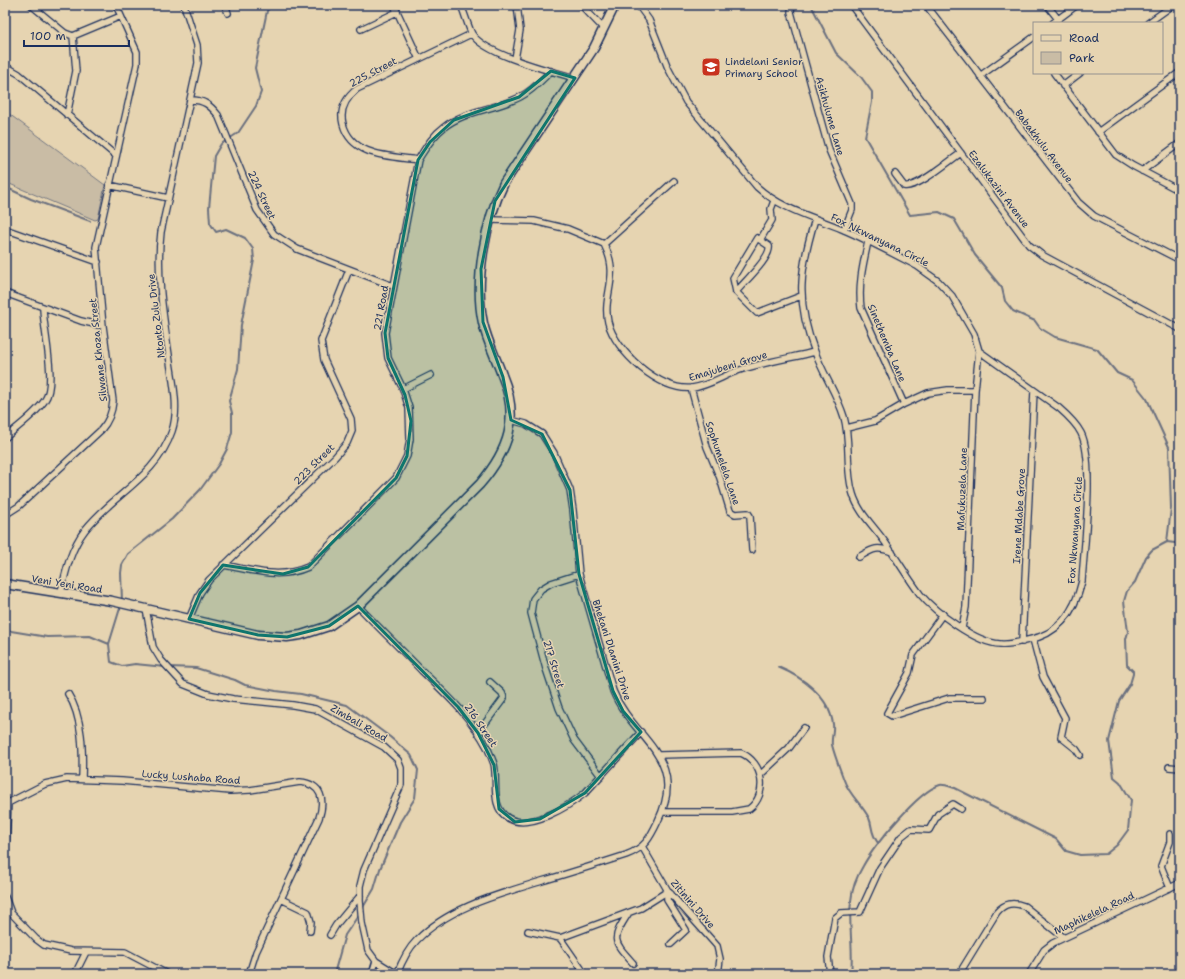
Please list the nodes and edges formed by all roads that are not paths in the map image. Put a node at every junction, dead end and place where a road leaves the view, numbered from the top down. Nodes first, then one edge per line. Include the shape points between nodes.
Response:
1 (31, 5) edge
2 (116, 5) edge
3 (184, 5) edge
4 (225, 5) edge
5 (394, 5) edge
6 (461, 5) edge
7 (517, 5) edge
8 (581, 5) edge
9 (615, 5) edge
10 (638, 5) edge
11 (792, 5) edge
12 (851, 5) edge
13 (926, 5) edge
14 (1047, 5) edge
15 (1077, 5) edge
16 (1173, 5) edge
17 (397, 12) junction
18 (228, 13) dead end
19 (121, 16) junction
20 (1055, 21) edge
21 (1149, 22) edge
22 (361, 29) dead end
23 (604, 29) junction
24 (471, 34) junction
25 (73, 36) junction
26 (1032, 39) edge
27 (419, 59) junction
28 (515, 59) junction
29 (5, 66) edge
30 (551, 71) junction
31 (1180, 72) edge
32 (1055, 74) edge
33 (1079, 74) edge
34 (980, 76) junction
35 (575, 78) junction
36 (1063, 86) junction
37 (191, 100) junction
38 (68, 115) junction
39 (1098, 132) junction
40 (1180, 143) edge
41 (961, 153) junction
42 (115, 155) junction
43 (418, 160) junction
44 (1142, 171) junction
45 (895, 174) dead end
46 (674, 181) dead end
47 (109, 185) junction
48 (1180, 191) edge
49 (168, 198) junction
50 (774, 201) junction
51 (815, 219) junction
52 (489, 220) junction
53 (5, 229) edge
54 (844, 230) junction
55 (760, 240) junction
56 (868, 242) junction
57 (604, 244) junction
58 (1180, 260) edge
59 (98, 262) junction
60 (349, 270) junction
61 (393, 286) junction
62 (736, 292) junction
63 (5, 293) edge
64 (801, 296) junction
65 (43, 307) junction
66 (103, 326) junction
67 (1180, 329) edge
68 (979, 351) junction
69 (815, 352) junction
70 (431, 375) dead end
71 (691, 388) junction
72 (403, 389) junction
73 (975, 390) junction
74 (1034, 390) junction
75 (904, 404) junction
76 (511, 420) junction
77 (847, 428) junction
78 (5, 438) edge
79 (5, 515) edge
80 (752, 550) dead end
81 (892, 552) junction
82 (860, 557) dead end
83 (223, 565) junction
84 (579, 574) junction
85 (5, 584) edge
86 (61, 592) junction
87 (358, 606) junction
88 (146, 609) junction
89 (943, 614) junction
90 (189, 619) junction
91 (962, 628) junction
92 (1033, 639) junction
93 (1022, 642) junction
94 (490, 682) dead end
95 (68, 694) dead end
96 (984, 698) dead end
97 (804, 728) dead end
98 (641, 732) junction
99 (478, 733) junction
100 (659, 755) junction
101 (1080, 755) dead end
102 (1169, 767) dead end
103 (1180, 768) edge
104 (760, 775) junction
105 (601, 776) junction
106 (82, 779) junction
107 (6, 802) edge
108 (961, 809) dead end
109 (663, 812) junction
110 (1170, 834) dead end
111 (643, 848) junction
112 (5, 864) edge
113 (1180, 883) edge
114 (1170, 888) junction
115 (669, 892) junction
116 (5, 897) edge
117 (360, 898) junction
118 (281, 899) junction
119 (628, 914) junction
120 (310, 931) dead end
121 (528, 931) dead end
122 (330, 935) dead end
123 (1063, 937) junction
124 (560, 938) junction
125 (672, 944) dead end
126 (86, 952) junction
127 (376, 961) junction
128 (633, 963) dead end
129 (75, 974) edge
130 (167, 974) edge
131 (249, 974) edge
132 (372, 974) edge
133 (397, 974) edge
134 (584, 974) edge
135 (718, 974) edge
136 (830, 974) edge
137 (959, 974) edge
138 (1029, 974) edge

1 - 25 street via 60,29
2 - 19 street, Silwane Khoza Street
3 - 37 street, Ntonto Zulu Drive via 197,44 198,63
4 - 18 street
5 - 17 street
6 - 24 street
7 - 28 street via 520,30
8 - 23 street
9 - 23 street, Veni Yeni Road
10 - 50 street, Fox Nkwanyana Circle via 649,20 668,68 686,102 751,180
11 - 54 street, Asikhulume Lane via 791,12 829,150 852,204
12 - 41 street, Ezalukazini Avenue
13 - 34 street, Babakhulu Avenue
14 - 20 street
15 - 20 street
16 - 21 street
17 - 22 street
17 - 27 street
19 - 25 street
19 - 42 street, Silwane Khoza Street via 137,52 137,64
23 - 35 street, Veni Yeni Road
24 - 27 street, 225 Street
24 - 28 street via 490,48
25 - 38 street via 76,71
26 - 34 street
27 - 43 street, 225 Street via 357,89 347,97 342,108 346,133 352,142 362,149 377,154
28 - 30 street
29 - 38 street via 19,74
30 - 35 street
30 - 43 street, 221 Road via 539,84 519,98 454,120 442,128
31 - 39 street
32 - 36 street
33 - 36 street
34 - 58 street, Babakhulu Avenue via 1078,202 1094,216
35 - 52 street, Veni Yeni Road via 504,183
36 - 39 street
37 - 49 street, Ntonto Zulu Drive
37 - 60 street, 224 Street via 201,100 218,115 257,210 274,234 298,250
38 - 42 street
39 - 44 street via 1116,155
40 - 44 street
41 - 45 street via 911,186 904,186
41 - 67 street, Ezalukazini Avenue via 1035,250
42 - 47 street, Silwane Khoza Street
43 - 61 street, 221 Road
44 - 48 street
46 - 57 street
47 - 49 street
47 - 59 street, Silwane Khoza Street via 96,247
49 - 86 street, Ntonto Zulu Drive via 161,232 159,270 174,390 175,413 172,430 166,446 143,477 99,514 85,530 69,562
50 - 51 street, Fox Nkwanyana Circle
50 - 55 street via 771,209 772,220
51 - 54 street, Fox Nkwanyana Circle
51 - 64 street, Fox Nkwanyana Circle via 804,259
52 - 57 street via 534,221 568,229
52 - 76 street, Veni Yeni Road via 481,269 483,322 503,377
53 - 59 street
54 - 56 street, Fox Nkwanyana Circle
55 - 62 street via 755,239 737,269 733,281
55 - 62 street via 769,246 770,251
56 - 68 street, Fox Nkwanyana Circle via 917,266 944,287 974,334
56 - 75 street, Sinethemba Lane via 859,295 862,308
57 - 71 street, Emajubeni Grove via 612,266 608,323 618,342 632,360 654,377 669,384
59 - 66 street, Silwane Khoza Street
60 - 61 street, 224 Street
60 - 83 street, 223 Street via 321,341 324,360 351,419 352,431 347,443
61 - 72 street, 221 Road via 385,333 388,358
62 - 64 street via 757,313
63 - 65 street
64 - 69 street, Fox Nkwanyana Circle
65 - 66 street
65 - 78 street via 50,372 49,393 38,409
66 - 79 street, Silwane Khoza Street via 113,401 113,411 108,421 102,430 19,506
68 - 73 street, Mafukuzela Lane
68 - 74 street, Fox Nkwanyana Circle
69 - 71 street, Emajubeni Grove via 739,370
69 - 77 street, Fox Nkwanyana Circle
70 - 72 street
71 - 80 street, Sophumelela Lane via 702,430 730,510 735,514 748,513 750,516
72 - 83 street, 221 Road via 409,408 410,439 408,456 402,468 396,478 317,559 302,569 283,574 269,574
73 - 75 street via 928,393
73 - 91 street, Mafukuzela Lane via 966,607
74 - 92 street, Fox Nkwanyana Circle via 1068,415 1081,432 1088,458 1082,581 1079,594 1068,617 1061,625 1052,632
74 - 93 street, Irene Mdabe Grove
75 - 77 street via 875,421
76 - 84 street, Bhekani Dlamini Drive via 526,424 542,434 557,460 571,497
76 - 87 street, Veni Yeni Road via 506,446 492,471
77 - 81 street, Fox Nkwanyana Circle via 854,498
81 - 82 street via 876,548
81 - 89 street, Fox Nkwanyana Circle via 921,595
83 - 90 street, 223 Street via 200,593
84 - 98 street, Bhekani Dlamini Drive via 613,690 621,709
84 - 105 street, 217 Street via 551,583 542,589 533,599 531,612 559,708 574,740
85 - 86 street, Veni Yeni Road
86 - 88 street, Veni Yeni Road
87 - 90 street, Veni Yeni Road via 329,626 301,635 258,635
87 - 99 street, 216 Street via 458,707
88 - 90 street, Veni Yeni Road
88 - 117 street, Zimbali Road via 153,647 183,684 208,694 315,709 392,754 401,768 401,785 364,870
89 - 91 street, Fox Nkwanyana Circle
89 - 96 street via 913,655 907,678 888,709 888,714 892,716 949,698
91 - 93 street, Fox Nkwanyana Circle via 981,639 998,644
92 - 93 street, Fox Nkwanyana Circle
92 - 101 street via 1043,677 1065,718 1061,737
94 - 99 street via 504,698
95 - 106 street via 76,707 82,753
97 - 104 street via 789,748
98 - 100 street, Bhekani Dlamini Drive
98 - 105 street, 216 Street
99 - 105 street, 216 Street via 494,765 496,802 503,814 515,822 540,819 558,810 585,793
100 - 104 street via 741,753 756,763
100 - 109 street, Bhekani Dlamini Drive via 667,780
102 - 103 street
104 - 109 street via 759,796 749,809 732,812
106 - 107 street, Lucky Lushaba Road via 58,780
106 - 118 street, Lucky Lushaba Road via 230,791 300,782 312,784 321,794 321,810
107 - 112 street
108 - 136 street via 953,804 938,814 929,830 914,829 904,833 880,868 860,912 844,913 835,918 828,957
109 - 111 street, Bhekani Dlamini Drive
110 - 114 street via 1170,842 1161,866
111 - 115 street, Zitinini Drive
111 - 133 street via 501,894 458,912 418,939 406,954
113 - 114 street, Maphikelela Road
114 - 123 street, Maphikelela Road
115 - 119 street
115 - 125 street via 667,897 670,906 686,930
115 - 135 street, Zitinini Drive via 717,946 720,959
116 - 126 street via 11,913 44,945
117 - 122 street
117 - 127 street, Zimbali Road via 368,950
118 - 120 street via 308,912
118 - 131 street, Lucky Lushaba Road via 256,952
119 - 124 street
119 - 128 street via 617,930 615,938 619,948
121 - 124 street
123 - 137 street via 1024,906 1017,903 1007,904 997,912
123 - 138 street, Maphikelela Road via 1044,950
124 - 134 street
126 - 129 street
126 - 130 street via 125,952
127 - 132 street
127 - 133 street, Zimbali Road

